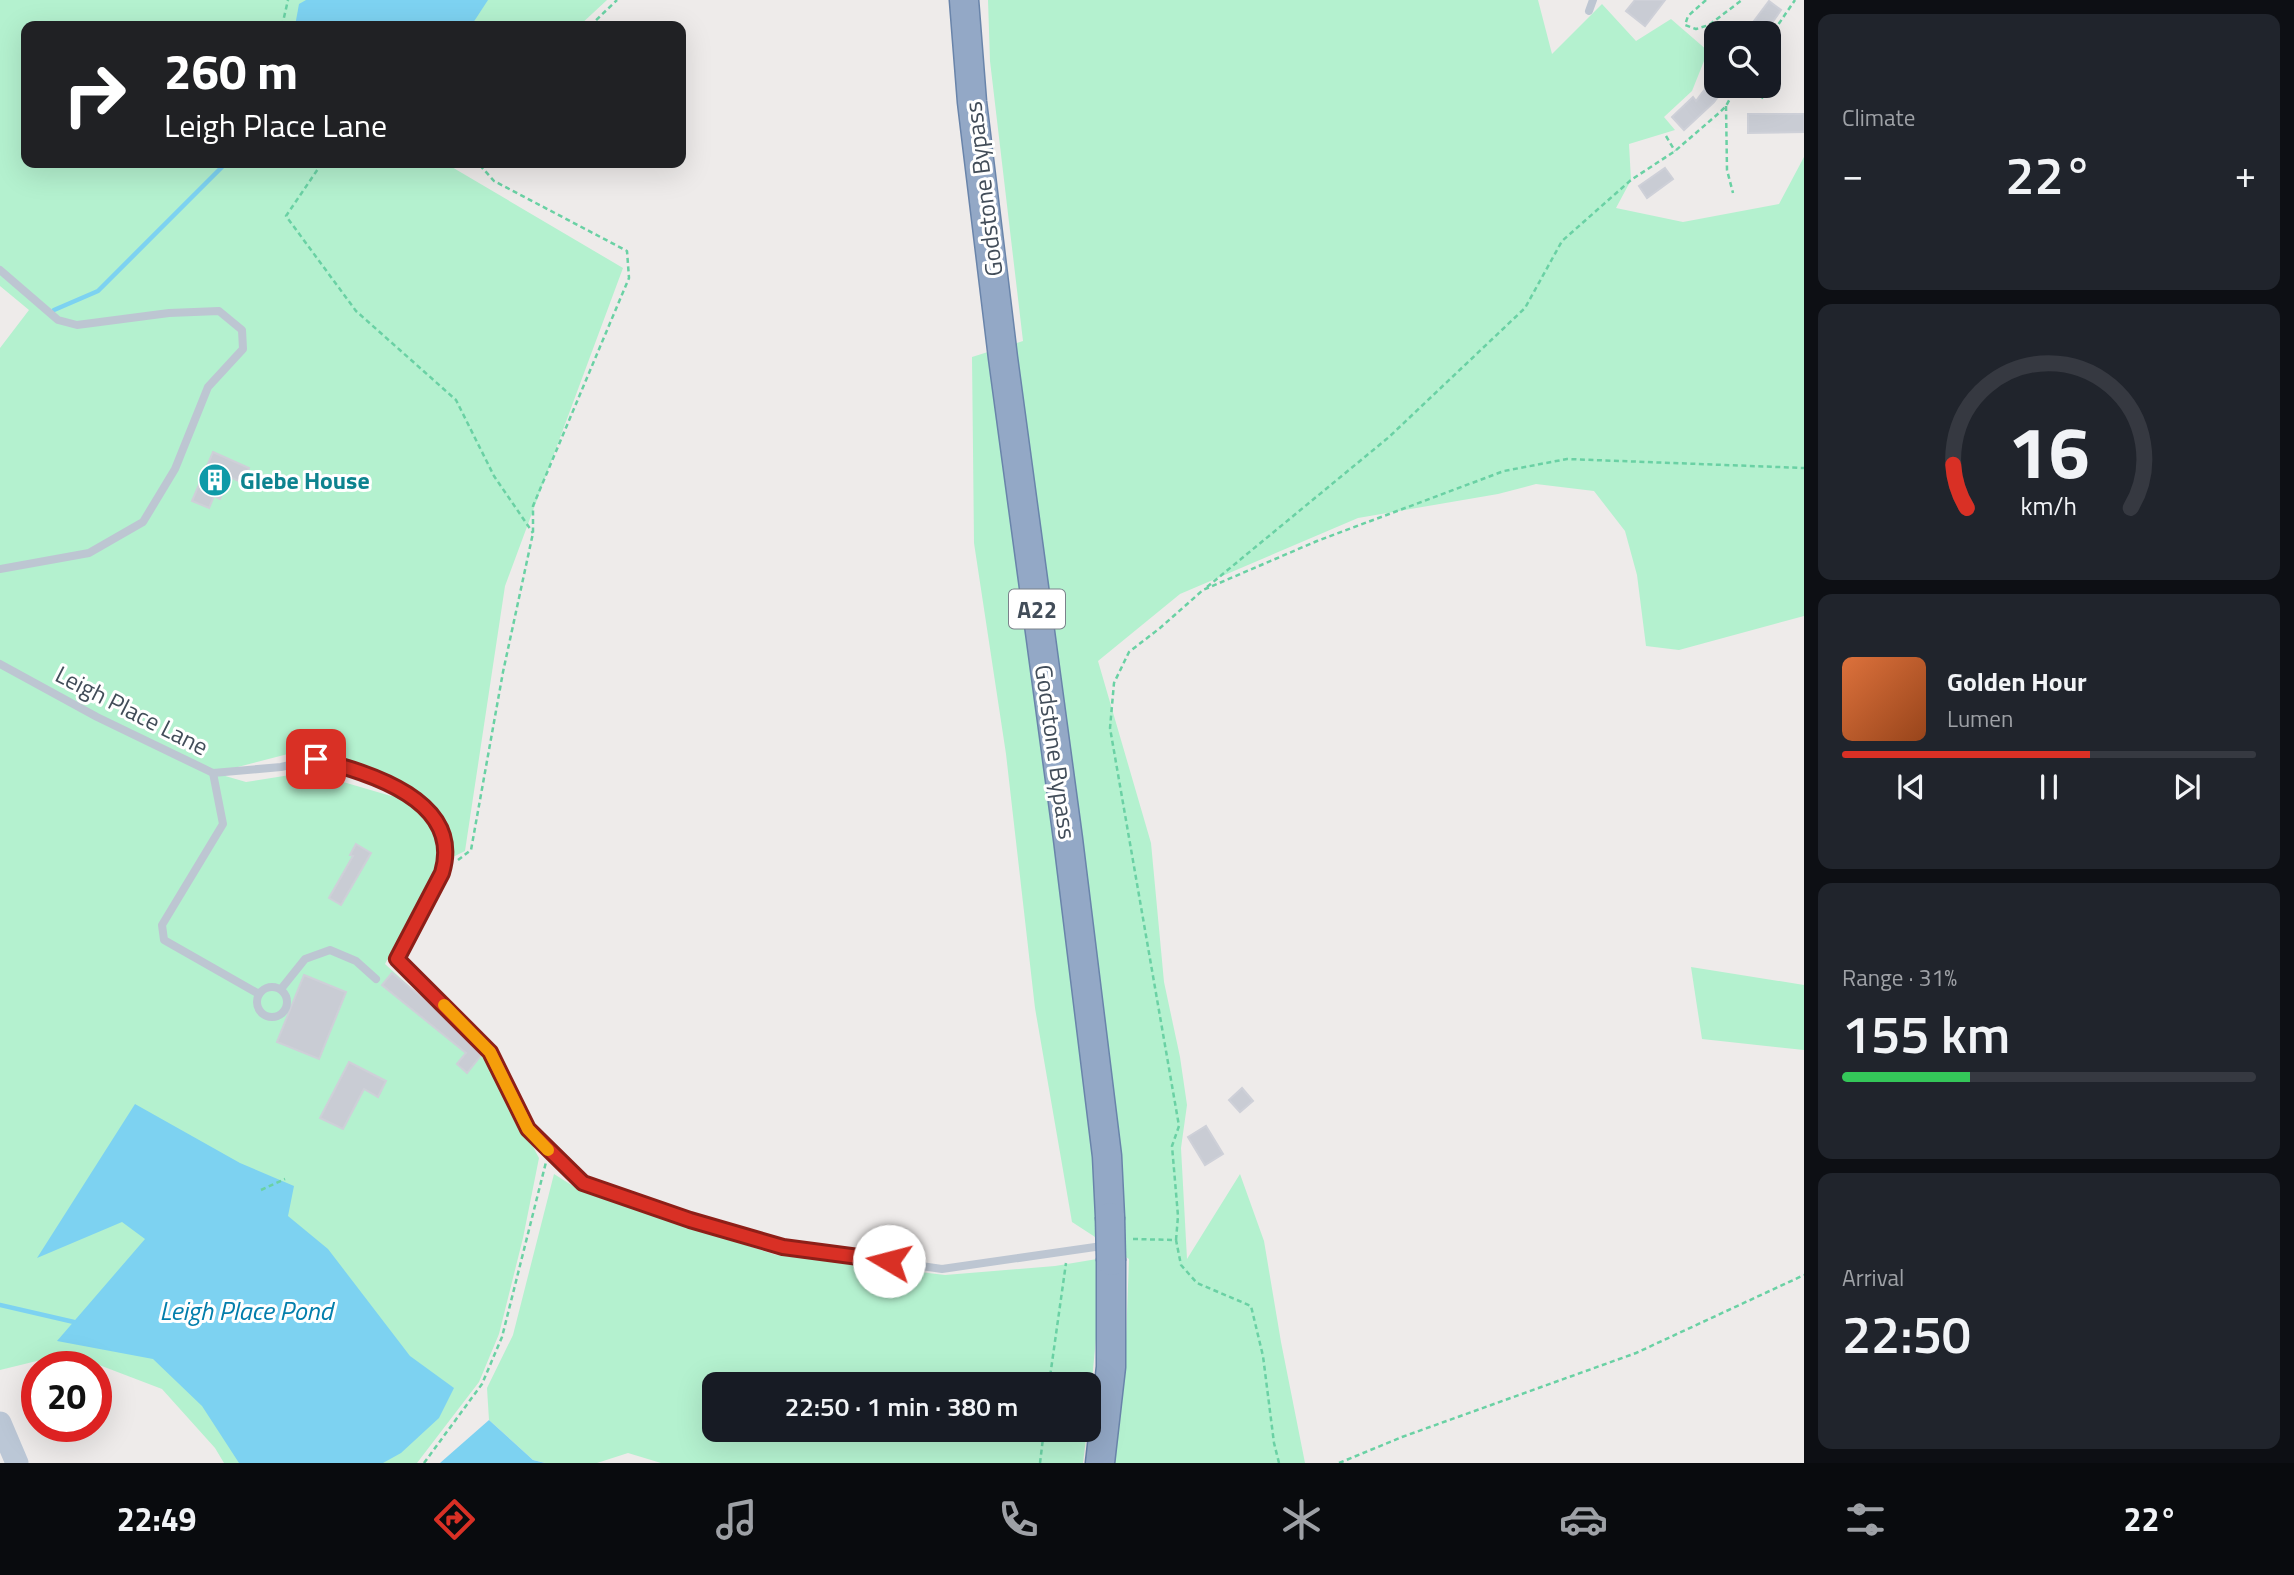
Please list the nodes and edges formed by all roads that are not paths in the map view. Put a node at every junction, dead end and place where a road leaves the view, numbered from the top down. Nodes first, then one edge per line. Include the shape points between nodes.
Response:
1 (964, 0) edge
2 (1593, 0) edge
3 (1588, 11) dead end
4 (0, 270) edge
5 (0, 569) edge
6 (0, 664) edge
7 (213, 772) junction
8 (376, 979) dead end
9 (281, 989) junction
10 (259, 994) junction
11 (1103, 1254) junction
12 (1, 1425) edge
13 (17, 1463) edge
14 (1100, 1463) edge

1 - 11 highway, Godstone Bypass / A22, bridge via 1003,359 1107,1156 1110,1217
2 - 3 lane
4 - 5 lane via 58,320 77,325 219,311 242,330 243,349 208,387 175,469 143,522 89,553
6 - 7 lane, Leigh Place Lane
7 - 10 lane via 223,824 162,925 164,940
7 - 11 lane, Leigh Place Lane via 281,767 316,759 355,769 407,791 441,827 446,858 442,873 397,959 490,1052 528,1129 583,1183 783,1247 942,1269 1068,1249
8 - 9 lane via 356,961 330,950 305,959
9 - 10 lane via 268,987
9 - 10 lane via 287,1008 273,1018 259,1010
11 - 14 highway, Godstone Bypass / A22 via 1111,1367
12 - 13 main road

